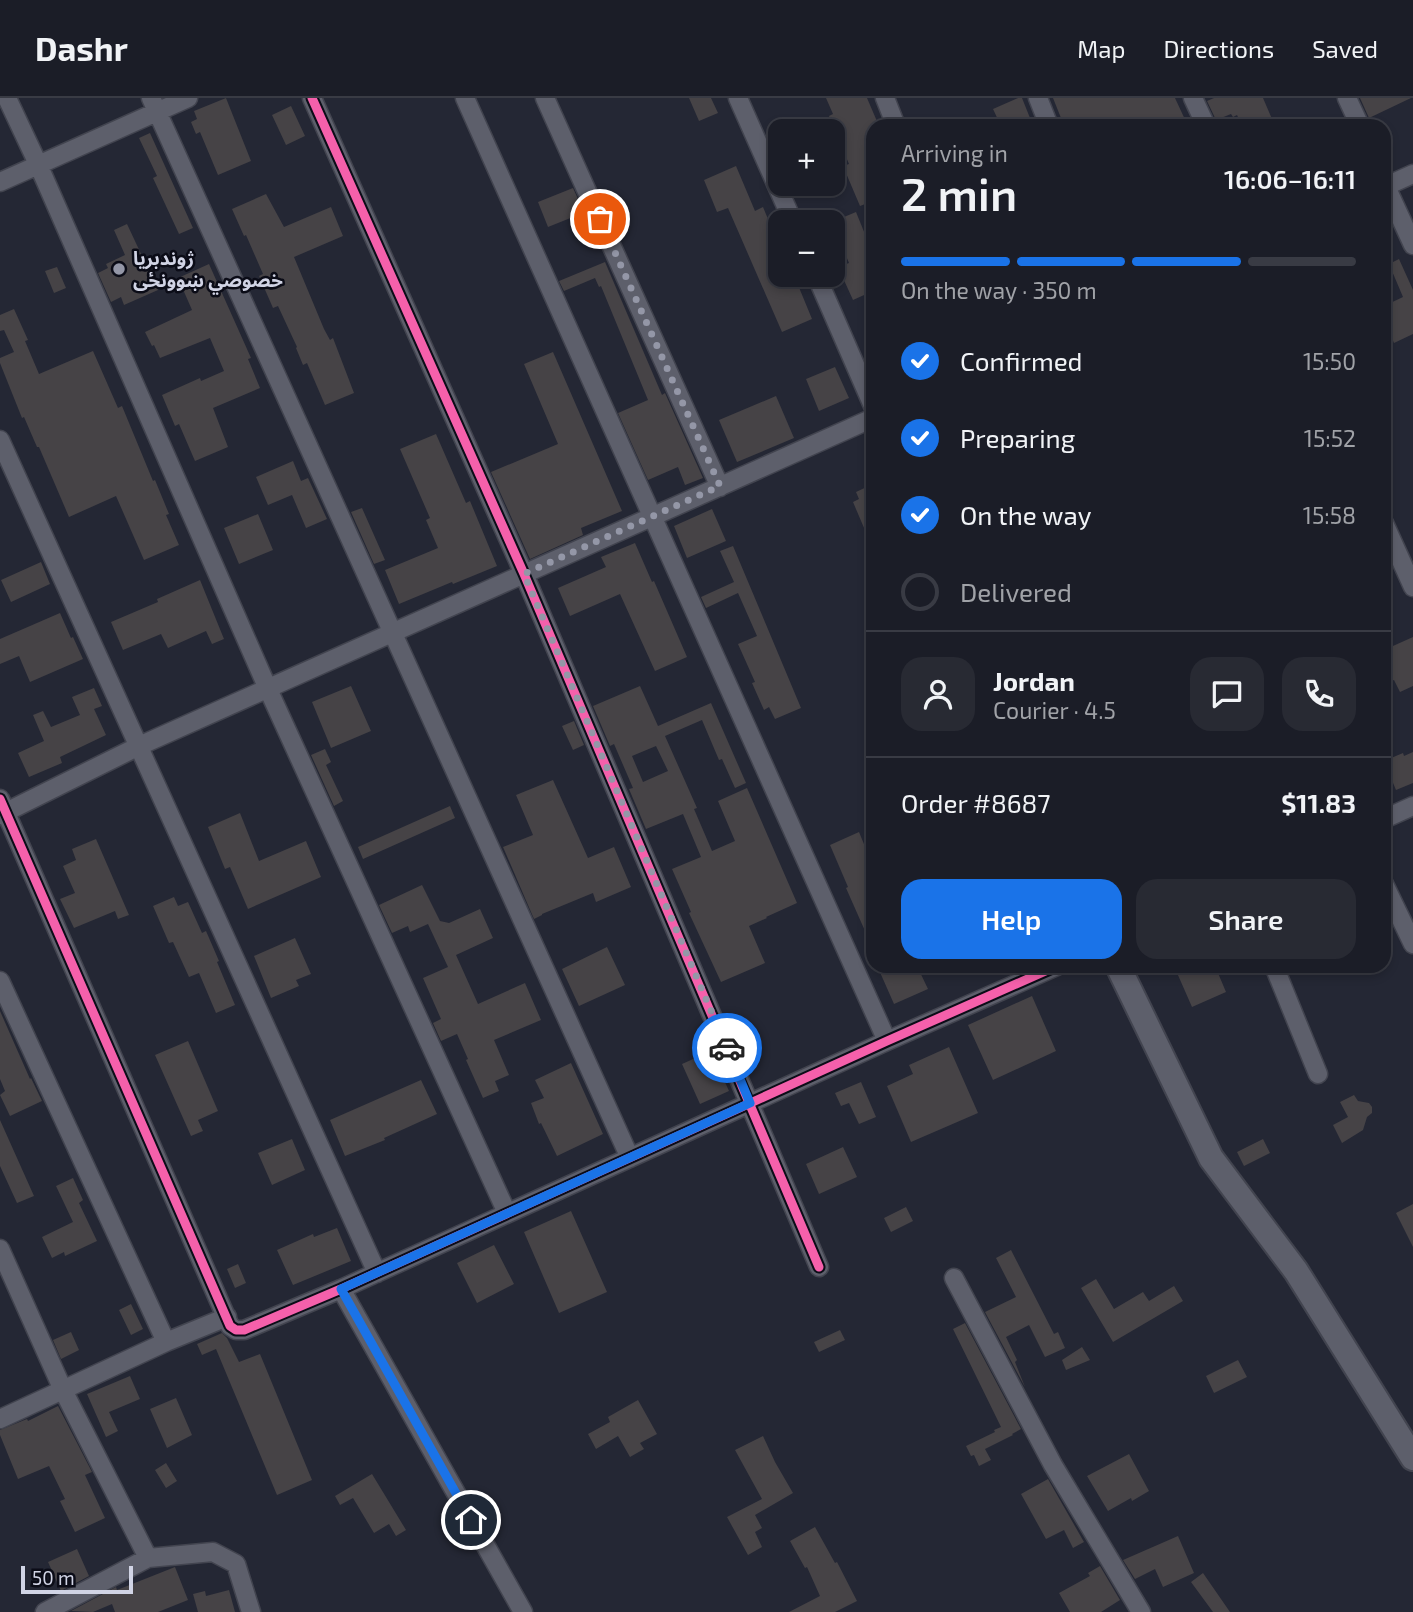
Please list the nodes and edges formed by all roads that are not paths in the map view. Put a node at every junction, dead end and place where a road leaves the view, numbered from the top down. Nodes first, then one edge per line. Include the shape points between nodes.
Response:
1 (7, 98) edge
2 (188, 98) edge
3 (312, 98) edge
4 (465, 98) edge
5 (545, 98) edge
6 (738, 98) edge
7 (885, 98) edge
8 (1038, 98) edge
9 (1193, 98) edge
10 (1347, 98) edge
11 (154, 105) edge
12 (893, 119) edge
13 (1046, 119) edge
14 (1203, 119) edge
15 (1357, 119) edge
16 (38, 164) junction
17 (1413, 174) edge
18 (0, 181) edge
19 (1391, 183) edge
20 (1391, 198) edge
21 (788, 210) edge
22 (1413, 245) edge
23 (821, 287) edge
24 (866, 390) edge
25 (866, 421) edge
26 (0, 440) edge
27 (720, 486) junction
28 (652, 517) junction
29 (1391, 538) edge
30 (524, 574) junction
31 (1413, 587) edge
32 (393, 633) junction
33 (268, 689) junction
34 (139, 747) junction
35 (1413, 806) edge
36 (2, 808) edge
37 (1391, 816) edge
38 (1391, 898) edge
39 (1413, 944) edge
40 (1041, 973) edge
41 (1121, 973) edge
42 (1276, 973) edge
43 (0, 981) edge
44 (887, 1041) junction
45 (1318, 1074) dead end
46 (750, 1103) junction
47 (630, 1158) junction
48 (507, 1213) junction
49 (0, 1249) edge
50 (819, 1267) dead end
51 (377, 1273) junction
52 (954, 1278) dead end
53 (341, 1289) junction
54 (227, 1317) junction
55 (166, 1342) junction
56 (63, 1390) junction
57 (0, 1419) edge
58 (1413, 1458) edge
59 (148, 1558) junction
60 (45, 1612) edge
61 (250, 1612) edge
62 (523, 1612) edge
63 (1142, 1612) edge

1 - 16 street
2 - 11 street
3 - 30 street
4 - 28 street
5 - 27 street
6 - 21 street
7 - 12 street
8 - 13 street
9 - 14 street
10 - 15 street
11 - 16 street
11 - 32 street
16 - 18 street
16 - 33 street
17 - 19 street
20 - 22 street
23 - 24 street
25 - 27 street
26 - 34 street
27 - 28 street
28 - 30 street
28 - 44 street
29 - 31 street
30 - 32 street
30 - 46 street
32 - 33 street
32 - 47 street
33 - 34 street
33 - 48 street
34 - 36 street
34 - 51 street
35 - 37 street
36 - 54 street
38 - 39 street
40 - 44 street
41 - 58 street via 1211,1157 1296,1272
42 - 45 street
43 - 55 street
44 - 46 street
46 - 47 street
46 - 50 street
47 - 48 street
48 - 51 street
49 - 56 street
51 - 53 street
52 - 63 street via 1053,1465
53 - 54 street via 244,1330 230,1326
53 - 62 street
54 - 55 street
55 - 56 street
56 - 57 street
56 - 59 street
59 - 60 street
59 - 61 street via 213,1552 236,1564

